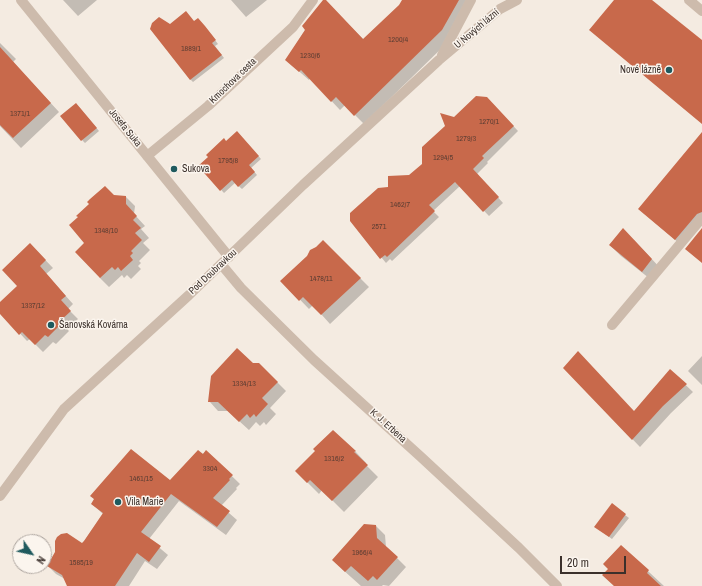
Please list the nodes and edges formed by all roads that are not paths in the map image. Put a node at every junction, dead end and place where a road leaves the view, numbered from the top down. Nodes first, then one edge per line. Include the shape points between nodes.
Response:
1 (20, 0) edge
2 (313, 0) edge
3 (472, 0) edge
4 (517, 0) edge
5 (689, 0) edge
6 (702, 11) edge
7 (440, 60) junction
8 (147, 156) junction
9 (702, 218) edge
10 (229, 257) junction
11 (221, 264) junction
12 (612, 326) dead end
13 (0, 496) edge
14 (557, 586) edge

1 - 8 street, Josefa Suka
2 - 8 street, Kmochova cesta via 293,27 208,106
3 - 7 street
4 - 7 street, U Nových lázní via 500,9
5 - 6 street
7 - 10 street, Pod Doubravkou via 303,185
8 - 10 street, Josefa Suka
9 - 12 street
10 - 11 street, Pod Doubravkou
11 - 13 street, Pod Doubravkou via 64,409
11 - 14 street, K. J. Erbena via 241,288 314,360 422,457

